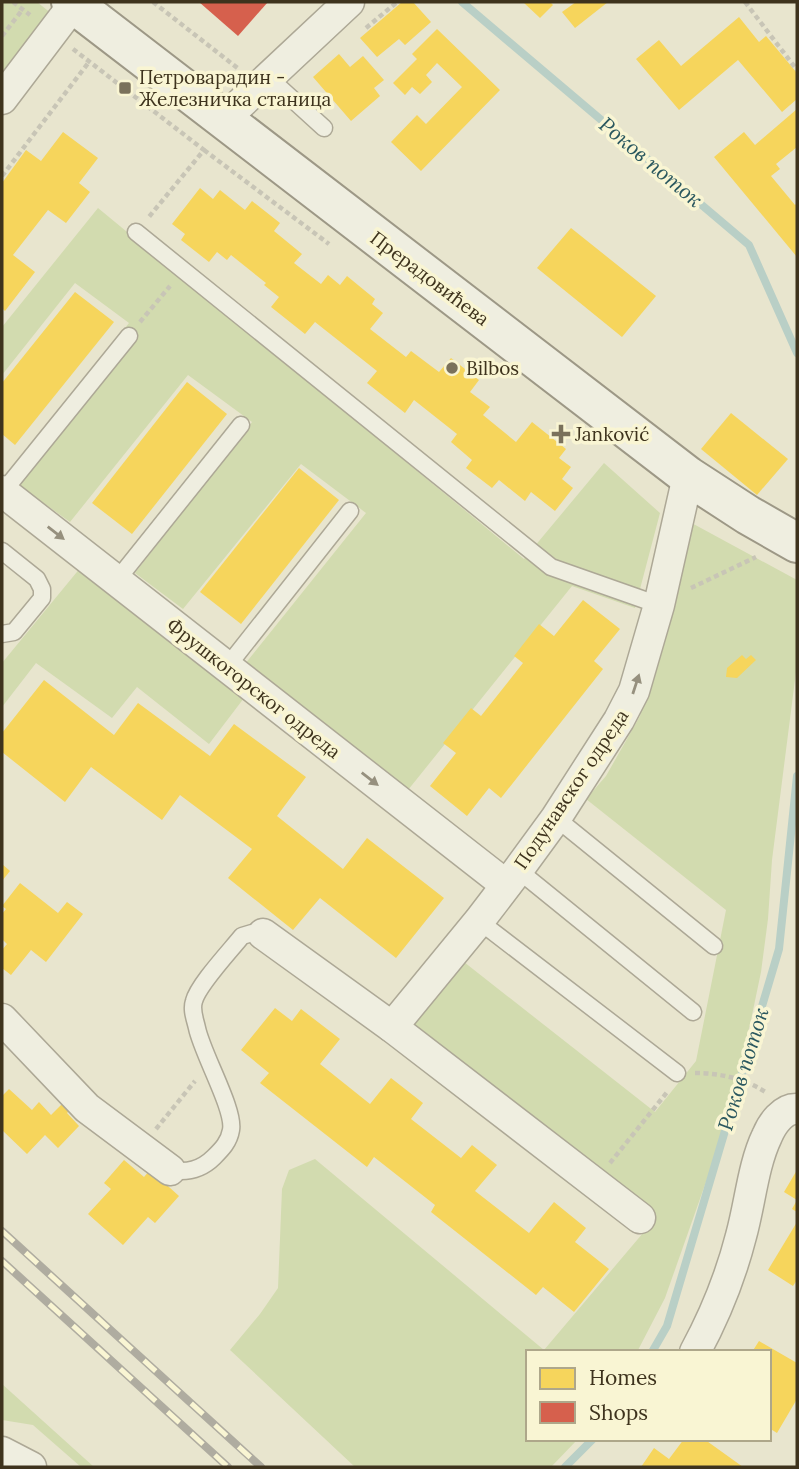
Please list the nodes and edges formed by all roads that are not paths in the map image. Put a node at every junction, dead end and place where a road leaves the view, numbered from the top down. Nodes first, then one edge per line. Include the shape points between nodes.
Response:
1 (346, 3) edge
2 (66, 13) edge
3 (264, 81) junction
4 (2, 99) edge
5 (223, 120) junction
6 (324, 128) dead end
7 (136, 232) road end
8 (129, 336) road end
9 (241, 425) dead end
10 (688, 476) junction
11 (2, 492) edge
12 (350, 511) dead end
13 (783, 544) edge
14 (2, 551) edge
15 (117, 580) junction
16 (659, 606) junction
17 (2, 634) edge
18 (226, 667) junction
19 (555, 818) junction
20 (512, 877) junction
21 (479, 921) junction
22 (263, 934) joint
23 (714, 946) dead end
24 (693, 1012) dead end
25 (2, 1019) edge
26 (392, 1027) junction
27 (675, 1079) road end
28 (797, 1109) edge
29 (170, 1170) joint
30 (640, 1218) dead end
31 (696, 1350) edge
32 (2, 1452) edge
33 (31, 1467) edge

1 - 3 street
2 - 4 street
2 - 5 main road, Прерадовићева
3 - 5 street
3 - 6 lane
5 - 10 main road, Прерадовићева
7 - 16 lane via 551,567
8 - 11 lane
9 - 15 lane
10 - 13 main road, Прерадовићева
10 - 16 street, Подунавског одреда
11 -> 15 street, Фрушкогорског одреда
12 - 18 lane
14 - 17 lane via 37,579 42,598 14,632
15 - 18 street, Фрушкогорског одреда
19 -> 16 street, Подунавског одреда via 634,691
18 -> 20 street, Фрушкогорског одреда
19 - 20 street, Подунавског одреда
19 - 23 lane
20 - 21 street, Подунавског одреда
20 - 24 lane
21 - 26 street, Подунавског одреда
21 - 27 lane
22 - 26 street
22 - 29 lane via 242,936 194,1000 200,1043 232,1128 225,1146 196,1170
25 - 29 street via 87,1108
26 - 30 street
28 - 31 street via 782,1114 767,1135 741,1238
32 - 33 street

